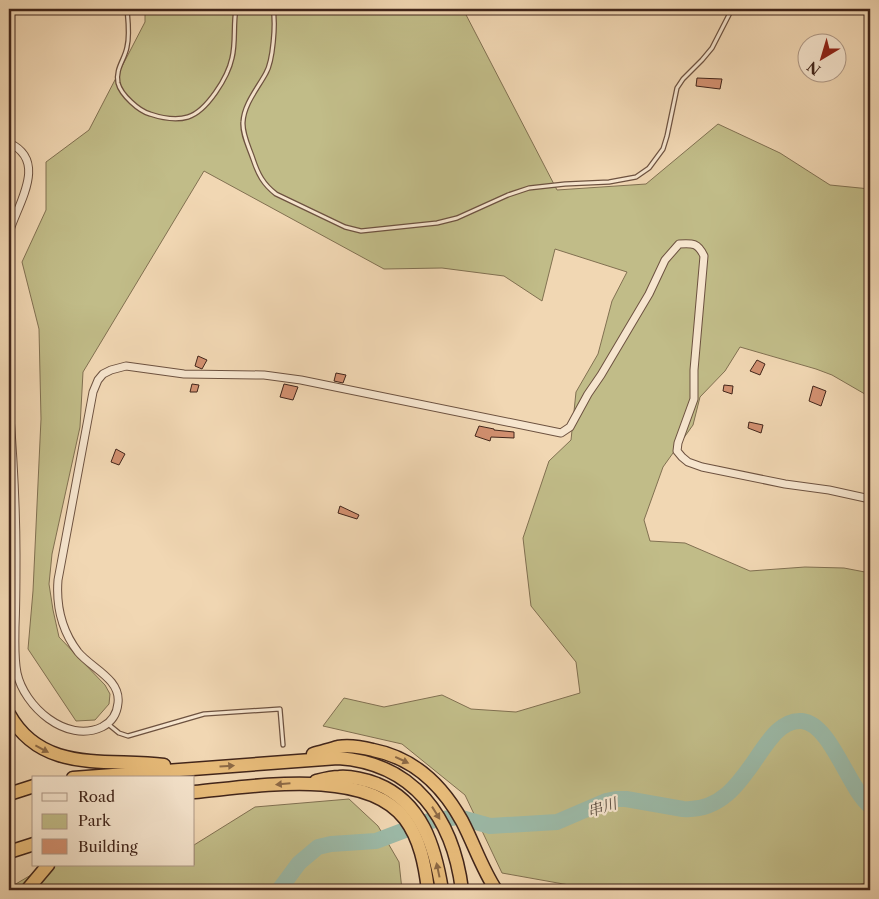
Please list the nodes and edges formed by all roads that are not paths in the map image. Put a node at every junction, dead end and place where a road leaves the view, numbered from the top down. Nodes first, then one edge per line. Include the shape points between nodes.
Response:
1 (127, 9) edge
2 (236, 9) edge
3 (273, 9) edge
4 (732, 9) edge
5 (9, 143) edge
6 (9, 231) edge
7 (9, 403) edge
8 (870, 499) edge
9 (9, 714) edge
10 (108, 724) junction
11 (283, 745) dead end
12 (355, 753) junction
13 (196, 769) junction
14 (100, 776) edge
15 (350, 783) junction
16 (32, 787) edge
17 (197, 792) edge
18 (9, 794) edge
19 (32, 845) edge
20 (9, 852) edge
21 (47, 866) edge
22 (870, 889) edge
23 (27, 890) edge
24 (428, 890) edge
25 (442, 890) edge
26 (462, 890) edge
27 (496, 890) edge
28 (860, 890) edge

1 - 2 lane via 128,47 119,64 118,84 129,101 148,114 170,119 188,117 201,109 228,73 233,57
3 - 4 lane via 272,57 243,122 259,176 276,194 360,231 457,218 508,194 529,188 618,181 642,174 663,149 677,88 712,48
5 - 6 street via 25,156 29,172 27,186
7 - 10 street via 15,492 15,653 18,679 34,706 55,723 88,731
8 - 10 street via 702,466 688,462 677,451 694,399 704,256 700,248 691,243 679,244 665,260 649,294 570,427 561,434 301,380 119,367 103,374 93,392 57,593 63,626 73,644 116,689 116,711
9 -> 13 highway via 32,742 57,756
10 - 11 lane via 118,733 128,736 204,714 280,709
13 -> 12 highway via 288,762 339,747
12 -> 26 highway via 400,776 431,806 450,841
12 -> 27 highway via 381,751 398,757 435,782 457,812
13 - 14 highway
15 -> 17 highway via 304,783
15 - 24 highway via 383,799 404,818 418,844
25 -> 15 highway via 434,850 422,822 411,808 387,788 372,782
16 - 18 highway
19 - 20 highway
21 - 23 highway
22 - 28 main road

